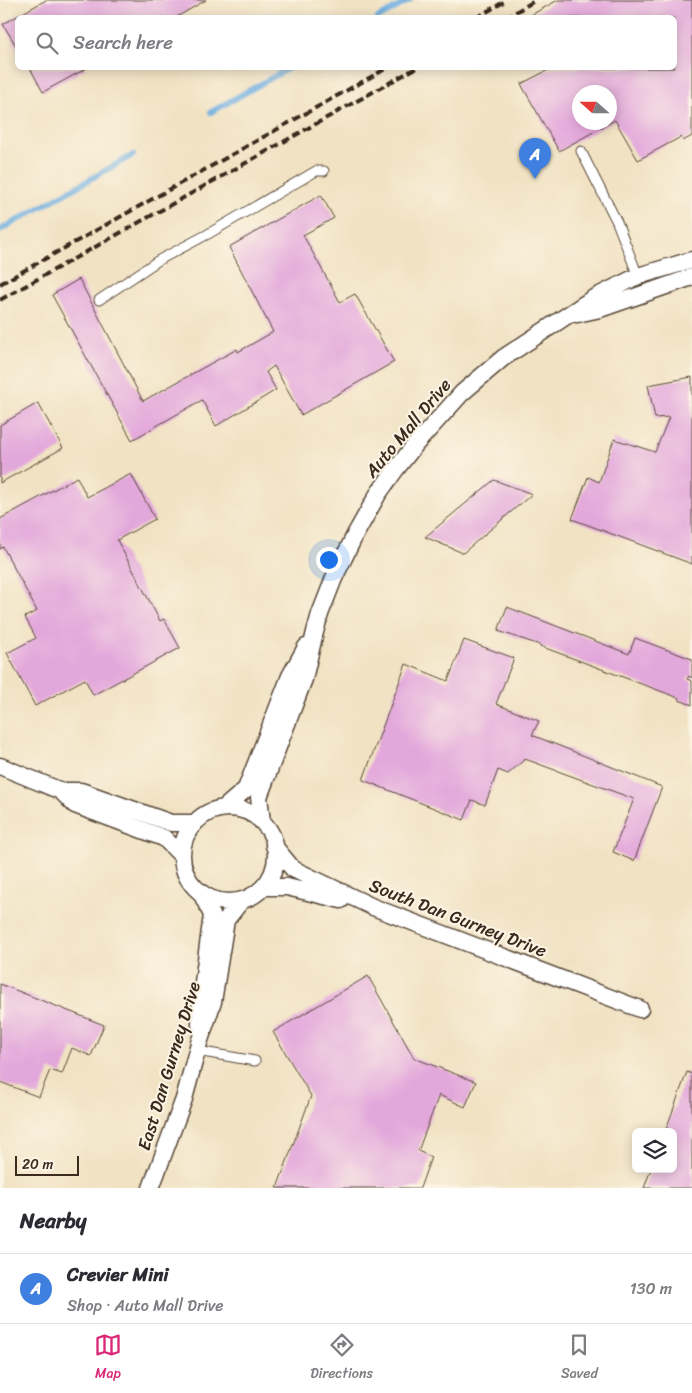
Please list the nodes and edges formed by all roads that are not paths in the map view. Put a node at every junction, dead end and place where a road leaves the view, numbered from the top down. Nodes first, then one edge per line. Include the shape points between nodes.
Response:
1 (581, 151) dead end
2 (324, 171) dead end
3 (692, 260) edge
4 (638, 276) junction
5 (692, 277) edge
6 (99, 300) dead end
7 (568, 317) junction
8 (314, 632) junction
9 (0, 766) edge
10 (61, 791) junction
11 (224, 808) junction
12 (195, 822) junction
13 (262, 822) junction
14 (274, 846) junction
15 (180, 855) junction
16 (264, 887) junction
17 (200, 890) junction
18 (242, 900) junction
19 (373, 907) junction
20 (640, 1009) dead end
21 (198, 1047) junction
22 (255, 1061) dead end
23 (151, 1188) edge

1 - 4 lane
2 - 6 lane via 316,171 159,260
3 - 4 street, Auto Mall Drive
4 - 7 street, Auto Mall Drive via 592,299
5 - 7 street, Auto Mall Drive
7 - 8 street, Auto Mall Drive via 537,334 479,378 415,445 378,494 355,535 334,578
8 - 11 street, Auto Mall Drive via 290,676 246,789
8 - 13 street, Auto Mall Drive via 304,679 259,797
9 - 10 street
10 - 12 street via 81,791 171,823
10 - 15 street via 75,805 164,838
11 - 12 street via 211,811
11 - 13 street via 244,810
12 - 15 street via 184,837
13 - 14 street via 272,835
14 - 16 street via 276,859
14 - 19 street, South Dan Gurney Drive via 293,869
15 - 17 street via 188,880
16 - 18 street via 252,897
16 - 19 street via 287,887
17 - 18 street via 211,899 225,902
17 - 21 street via 212,915
18 - 21 street, East Dan Gurney Drive via 226,920 213,1002
19 - 20 street, South Dan Gurney Drive
21 - 22 lane
21 - 23 street, East Dan Gurney Drive via 181,1109

